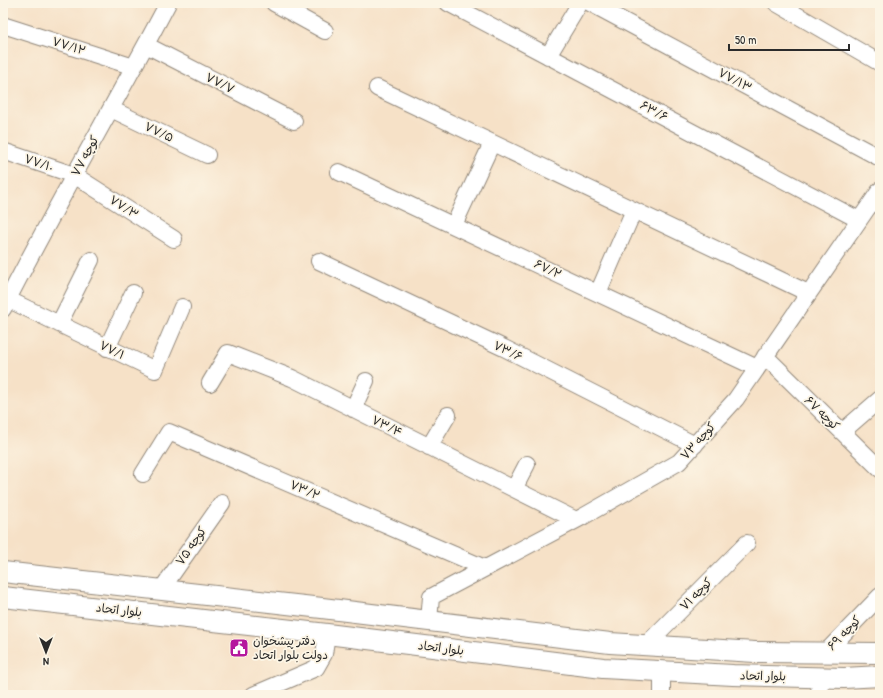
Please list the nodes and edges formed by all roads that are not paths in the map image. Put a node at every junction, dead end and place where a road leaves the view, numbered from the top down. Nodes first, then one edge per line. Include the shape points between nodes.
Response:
1 (168, 3) edge
2 (274, 3) edge
3 (448, 3) edge
4 (580, 3) edge
5 (590, 3) edge
6 (776, 3) edge
7 (3, 25) edge
8 (324, 31) dead end
9 (146, 45) junction
10 (548, 56) junction
11 (880, 63) edge
12 (134, 67) junction
13 (377, 88) dead end
14 (111, 109) junction
15 (294, 121) dead end
16 (492, 143) junction
17 (3, 151) edge
18 (206, 155) dead end
19 (880, 158) edge
20 (340, 172) dead end
21 (74, 175) junction
22 (880, 190) edge
23 (634, 210) junction
24 (860, 220) junction
25 (454, 225) junction
26 (174, 239) dead end
27 (91, 260) dead end
28 (319, 261) dead end
29 (133, 293) dead end
30 (598, 293) junction
31 (808, 293) junction
32 (5, 302) edge
33 (182, 307) dead end
34 (59, 324) junction
35 (107, 348) junction
36 (761, 362) junction
37 (366, 381) dead end
38 (210, 383) dead end
39 (880, 399) edge
40 (352, 409) junction
41 (448, 415) dead end
42 (842, 432) junction
43 (695, 445) junction
44 (428, 446) junction
45 (527, 464) dead end
46 (880, 469) edge
47 (143, 474) dead end
48 (514, 489) junction
49 (222, 503) dead end
50 (576, 520) junction
51 (747, 543) dead end
52 (485, 568) junction
53 (3, 572) edge
54 (161, 590) junction
55 (880, 596) edge
56 (3, 597) edge
57 (428, 621) junction
58 (327, 634) junction
59 (566, 638) junction
60 (646, 645) junction
61 (825, 653) junction
62 (880, 653) edge
63 (561, 663) junction
64 (662, 672) junction
65 (880, 676) edge
66 (819, 686) edge
67 (253, 695) edge
68 (662, 695) edge

1 - 9 street, کوچه ۷۷
2 - 8 street
3 - 10 street, ۶۳/۶
4 - 10 street
5 - 19 street, ۷۷/۱۳
6 - 11 street
7 - 12 street, ۷۷/۱۲
9 - 12 street, کوچه ۷۷
9 - 15 street, ۷۷/۷
10 - 24 street, ۶۳/۶
12 - 14 street, کوچه ۷۷
13 - 16 street
14 - 18 street, ۷۷/۵
14 - 21 street, کوچه ۷۷
16 - 23 street
16 - 25 street
17 - 21 street, ۷۷/۱۰
20 - 25 street, ۶۷/۲
21 - 26 street, ۷۷/۳
21 - 32 street, کوچه ۷۷
22 - 24 street, کوچه ۷۳
23 - 30 street
23 - 31 street
24 - 31 street, کوچه ۷۳
25 - 30 street, ۶۷/۲
27 - 34 street
28 - 43 street, ۷۳/۶ via 504,348
29 - 35 street
30 - 36 street, ۶۷/۲
31 - 36 street, کوچه ۷۳
32 - 34 street, ۷۷/۱
33 - 35 street, ۷۷/۱ via 154,370
34 - 35 street, ۷۷/۱
36 - 42 street, کوچه ۶۷
36 - 43 street, کوچه ۷۳ via 736,399
37 - 40 street
38 - 40 street, ۷۳/۴ via 228,353 292,378
39 - 42 street
40 - 44 street, ۷۳/۴
41 - 44 street
42 - 46 street, کوچه ۶۷
43 - 50 street, کوچه ۷۳ via 680,462
44 - 48 street, ۷۳/۴
45 - 48 street
47 - 52 street, ۷۳/۲ via 169,432
48 - 50 street, ۷۳/۴
49 - 54 street, کوچه ۷۵
50 - 52 street, کوچه ۷۳
51 - 60 street, کوچه ۷۱
52 - 57 street, کوچه ۷۳ via 431,597
53 - 54 main road, بلوار اتحاد
54 - 57 main road, بلوار اتحاد
55 - 61 street, کوچه ۶۹
56 - 58 main road, بلوار اتحاد
57 - 59 main road, بلوار اتحاد
58 - 63 main road, بلوار اتحاد
58 - 67 street via 324,654 316,668
59 - 60 main road, بلوار اتحاد
59 - 63 street
60 - 61 main road, بلوار اتحاد via 756,652
61 - 62 main road, بلوار اتحاد
63 - 64 main road, بلوار اتحاد
64 - 66 main road, بلوار اتحاد
64 - 68 street
65 - 66 main road, بلوار اتحاد

